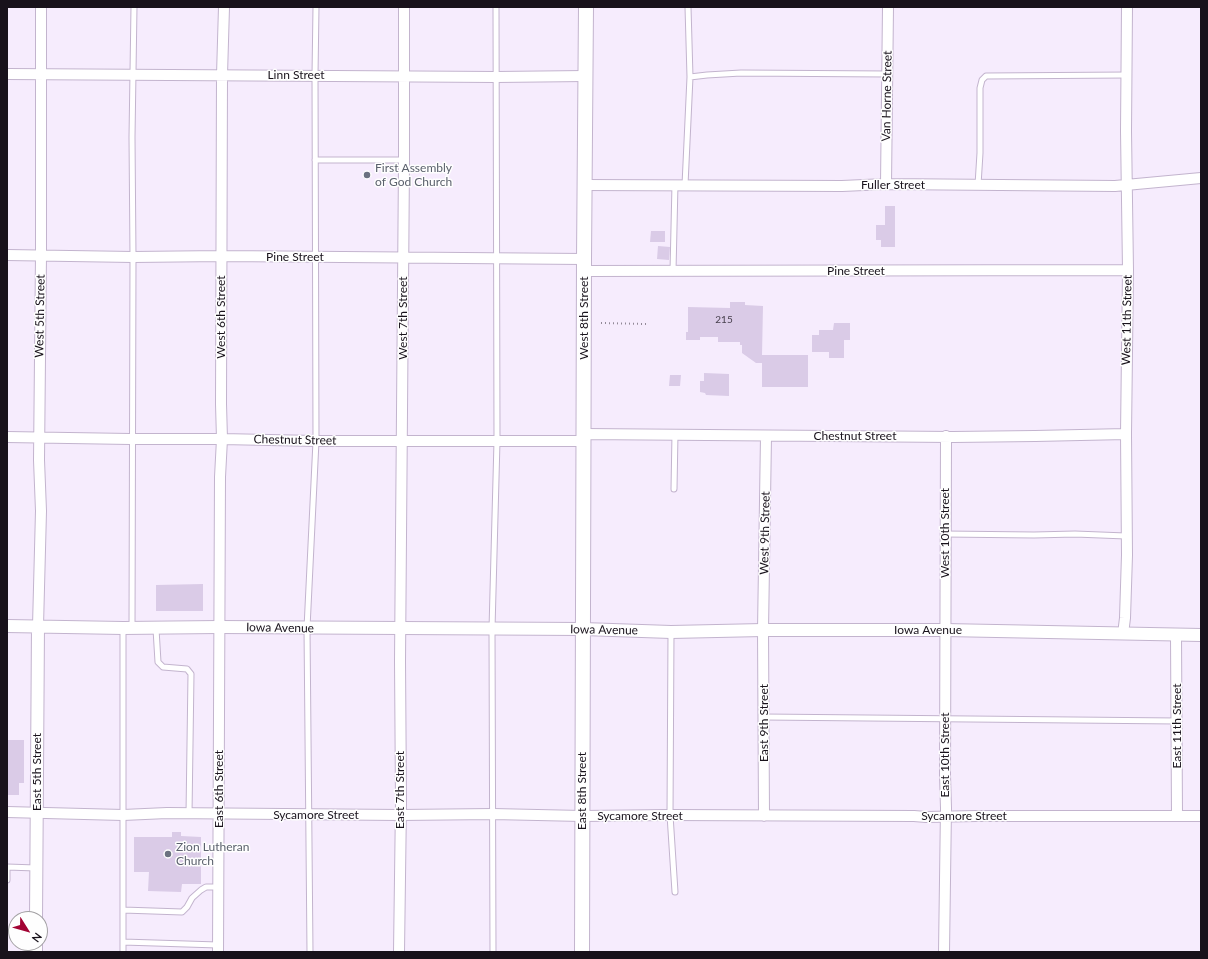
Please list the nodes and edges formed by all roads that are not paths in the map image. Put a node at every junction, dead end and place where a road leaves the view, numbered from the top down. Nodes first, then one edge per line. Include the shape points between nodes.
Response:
1 (41, 7) edge
2 (134, 7) edge
3 (224, 7) edge
4 (316, 7) edge
5 (404, 7) edge
6 (496, 7) edge
7 (586, 7) edge
8 (688, 7) edge
9 (888, 7) edge
10 (1127, 7) edge
11 (7, 74) edge
12 (41, 74) junction
13 (888, 74) junction
14 (134, 75) junction
15 (222, 75) junction
16 (315, 75) junction
17 (1127, 75) junction
18 (404, 76) junction
19 (585, 76) junction
20 (496, 77) junction
21 (690, 77) junction
22 (315, 160) junction
23 (404, 160) junction
24 (1201, 178) edge
25 (680, 184) junction
26 (886, 184) junction
27 (1127, 184) junction
28 (584, 185) junction
29 (978, 185) junction
30 (7, 255) edge
31 (41, 255) junction
32 (222, 256) junction
33 (133, 257) junction
34 (315, 257) junction
35 (403, 258) junction
36 (497, 258) junction
37 (584, 265) junction
38 (1128, 270) junction
39 (673, 271) junction
40 (675, 434) junction
41 (1126, 434) junction
42 (766, 436) junction
43 (946, 436) junction
44 (7, 437) edge
45 (584, 437) junction
46 (40, 438) junction
47 (133, 439) junction
48 (222, 439) junction
49 (401, 440) junction
50 (316, 441) junction
51 (497, 441) junction
52 (674, 489) dead end
53 (945, 534) junction
54 (1126, 536) junction
55 (7, 626) edge
56 (38, 626) junction
57 (219, 627) junction
58 (128, 628) junction
59 (156, 628) junction
60 (307, 628) junction
61 (401, 628) junction
62 (492, 629) junction
63 (583, 629) junction
64 (763, 630) junction
65 (945, 630) junction
66 (671, 632) junction
67 (1123, 634) junction
68 (1176, 635) junction
69 (1201, 635) edge
70 (764, 717) junction
71 (945, 719) junction
72 (1177, 721) junction
73 (7, 812) edge
74 (37, 813) junction
75 (218, 813) junction
76 (189, 814) junction
77 (493, 814) junction
78 (123, 815) junction
79 (308, 815) junction
80 (400, 815) junction
81 (670, 815) junction
82 (582, 816) junction
83 (764, 816) junction
84 (945, 816) junction
85 (1177, 816) junction
86 (1201, 816) edge
87 (7, 867) edge
88 (37, 868) junction
89 (7, 880) edge
90 (218, 887) junction
91 (675, 892) dead end
92 (123, 910) junction
93 (36, 911) edge
94 (123, 942) junction
95 (218, 948) edge
96 (123, 952) edge
97 (310, 952) edge
98 (399, 952) edge
99 (493, 952) edge
100 (582, 952) edge
101 (944, 952) edge

1 - 12 street, West 5th Street
2 - 14 lane
3 - 15 street, West 6th Street
4 - 16 lane
5 - 18 street, West 7th Street
6 - 20 lane
7 - 19 main road, West 8th Street
8 - 21 lane
9 - 13 street, Van Horne Street
10 - 17 street, West 11th Street
11 - 12 street, Linn Street
12 - 14 street, Linn Street
12 - 31 street, West 5th Street
13 - 21 lane via 741,73
13 - 26 street, Van Horne Street
14 - 15 street, Linn Street
14 - 33 lane
15 - 16 street, Linn Street
15 - 32 street, West 6th Street
16 - 18 street, Linn Street
16 - 22 lane
17 - 27 street, West 11th Street
17 - 29 lane via 986,76 980,88
18 - 20 street, Linn Street
18 - 23 street, West 7th Street
19 - 20 street, Linn Street
19 - 28 main road, West 8th Street
20 - 36 lane
21 - 25 lane
22 - 23 lane
22 - 34 lane
23 - 35 street, West 7th Street
24 - 27 street, Fuller Street
25 - 26 street, Fuller Street
25 - 28 street, Fuller Street
25 - 39 lane
26 - 29 street, Fuller Street
27 - 29 street, Fuller Street
27 - 38 street, West 11th Street
28 - 37 main road, West 8th Street
30 - 31 street, Pine Street
31 - 33 street, Pine Street
31 - 46 street, West 5th Street
32 - 33 street, Pine Street
32 - 34 street, Pine Street
32 - 48 street, West 6th Street
33 - 47 lane
34 - 35 street, Pine Street
34 - 50 lane
35 - 36 street, Pine Street
35 - 49 street, West 7th Street
36 - 37 street, Pine Street
36 - 51 lane
37 - 39 street, Pine Street
37 - 45 main road, West 8th Street
38 - 39 street, Pine Street
38 - 41 street, West 11th Street
40 - 42 street, Chestnut Street
40 - 45 street, Chestnut Street
40 - 52 lane
41 - 43 street, Chestnut Street
41 - 54 street, West 11th Street
42 - 43 street, Chestnut Street
42 - 64 street, West 9th Street
43 - 53 street, West 10th Street
44 - 46 street, Chestnut Street
45 - 51 street, Chestnut Street
45 - 63 main road, West 8th Street
46 - 47 street, Chestnut Street
46 - 56 street, West 5th Street
47 - 48 street, Chestnut Street
47 - 58 lane
48 - 50 street, Chestnut Street
48 - 57 street, West 6th Street
49 - 50 street, Chestnut Street
49 - 51 street, Chestnut Street
49 - 61 street, West 7th Street
50 - 60 lane
51 - 62 lane
53 - 54 lane
53 - 65 street, West 10th Street
54 - 67 street, West 11th Street via 1126,618
55 - 56 street, Iowa Avenue
56 - 58 street, Iowa Avenue
56 - 74 street, East 5th Street
57 - 59 street, Iowa Avenue
57 - 60 street, Iowa Avenue
57 - 75 street, East 6th Street
58 - 59 street, Iowa Avenue
58 - 78 lane
59 - 76 lane via 158,662 163,667 187,669 191,674
60 - 61 street, Iowa Avenue
60 - 79 lane
61 - 62 street, Iowa Avenue
61 - 80 street, East 7th Street
62 - 63 street, Iowa Avenue
62 - 77 lane
63 - 66 street, Iowa Avenue
63 - 82 main road, East 8th Street
64 - 65 street, Iowa Avenue
64 - 66 street, Iowa Avenue
64 - 70 street, East 9th Street
65 - 67 street, Iowa Avenue
65 - 71 street, East 10th Street
66 - 81 lane
67 - 68 street, Iowa Avenue
68 - 69 street, Iowa Avenue
68 - 72 street, East 11th Street
70 - 71 lane
70 - 83 street, East 9th Street
71 - 72 lane
71 - 84 street, East 10th Street
72 - 85 street, East 11th Street
73 - 74 street, Sycamore Street
74 - 78 street, Sycamore Street
74 - 88 street, East 5th Street
75 - 76 street, Sycamore Street
75 - 79 street, Sycamore Street
75 - 90 street, East 6th Street
76 - 78 street, Sycamore Street
77 - 80 street, Sycamore Street
77 - 82 street, Sycamore Street
77 - 99 lane
78 - 92 lane
79 - 80 street, Sycamore Street
79 - 97 lane
80 - 98 street, East 7th Street
81 - 82 street, Sycamore Street
81 - 83 street, Sycamore Street
81 - 91 lane
82 - 100 main road, East 8th Street
83 - 84 street, Sycamore Street
84 - 85 street, Sycamore Street
84 - 101 street, East 10th Street
85 - 86 street, Sycamore Street
87 - 88 lane
87 - 89 lane
88 - 93 street, East 5th Street
90 - 92 lane via 206,887 201,890 182,912
90 - 95 street, East 6th Street
92 - 94 lane
94 - 95 lane
94 - 96 lane

